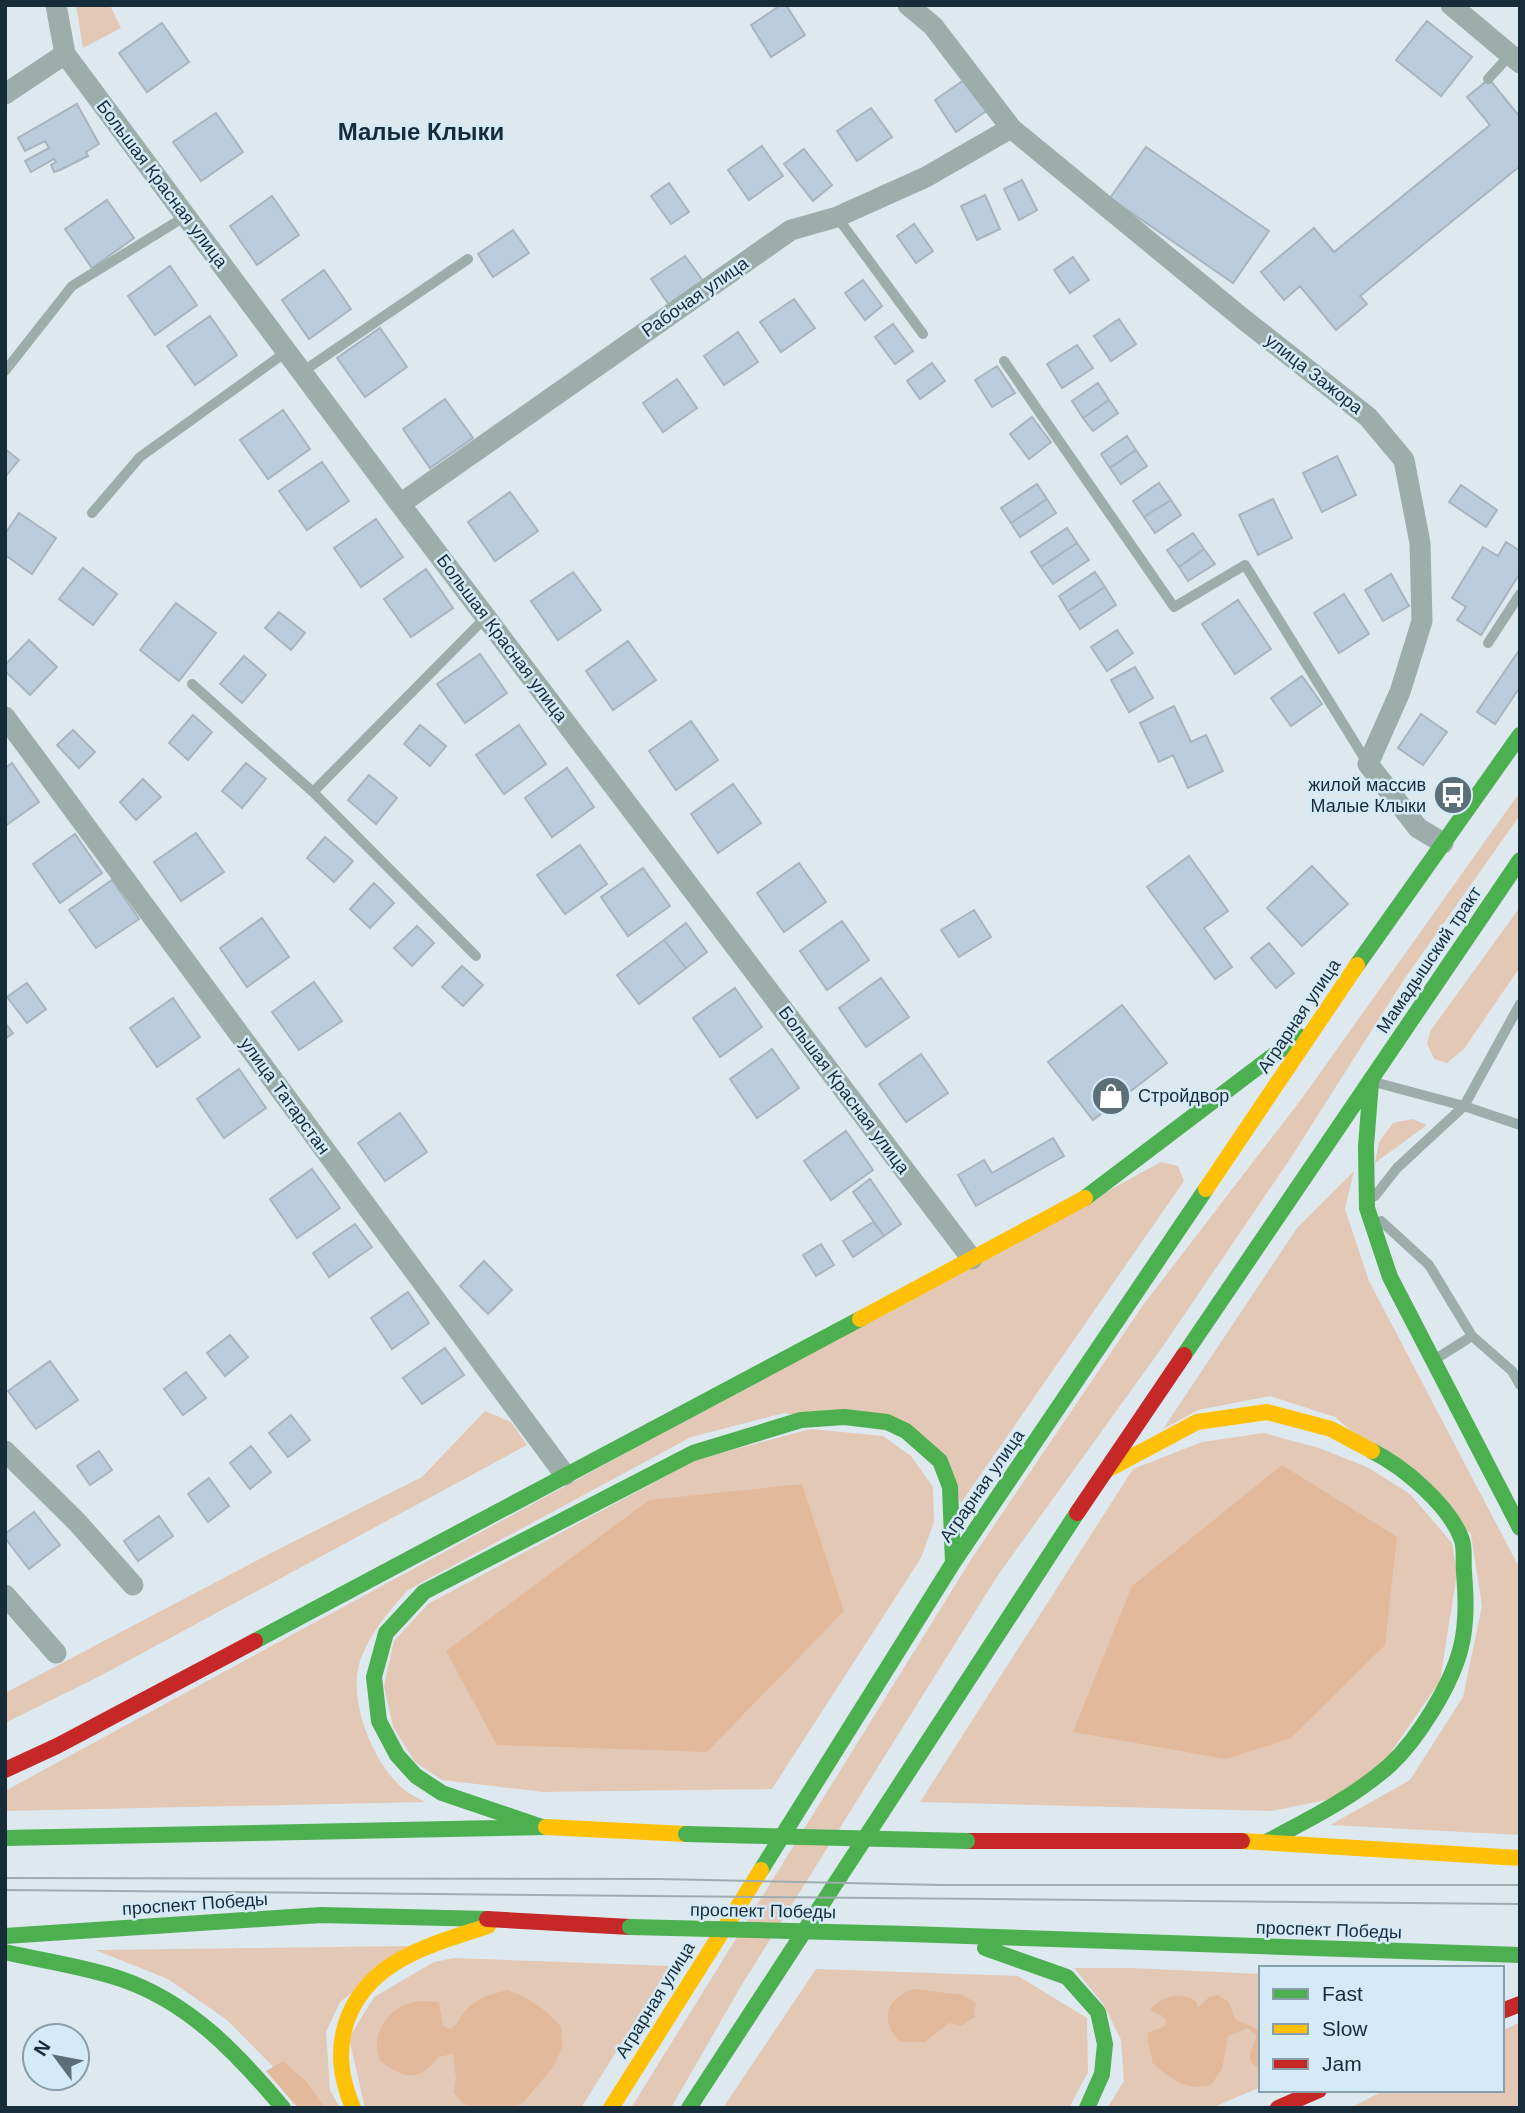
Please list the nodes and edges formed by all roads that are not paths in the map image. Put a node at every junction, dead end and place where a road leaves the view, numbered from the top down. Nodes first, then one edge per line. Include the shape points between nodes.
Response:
1 (56, 5) edge
2 (908, 5) edge
3 (1451, 5) edge
4 (65, 54) junction
5 (1515, 59) edge
6 (1488, 79) dead end
7 (5, 94) edge
8 (1011, 128) junction
9 (186, 216) junction
10 (837, 217) junction
11 (468, 259) dead end
12 (923, 334) dead end
13 (286, 352) junction
14 (1004, 362) dead end
15 (5, 371) edge
16 (302, 372) junction
17 (400, 504) junction
18 (92, 513) dead end
19 (1520, 594) edge
20 (486, 617) junction
21 (1488, 643) dead end
22 (192, 684) dead end
23 (5, 718) edge
24 (1520, 735) edge
25 (1368, 764) junction
26 (313, 792) junction
27 (1443, 844) junction
28 (1520, 860) edge
29 (476, 956) dead end
30 (1520, 1004) edge
31 (1317, 1022) junction
32 (1371, 1082) junction
33 (1464, 1106) junction
34 (1520, 1125) edge
35 (1367, 1208) junction
36 (972, 1259) junction
37 (1472, 1336) junction
38 (1432, 1361) junction
39 (1520, 1385) edge
40 (5, 1451) edge
41 (1105, 1471) junction
42 (565, 1475) junction
43 (1520, 1528) edge
44 (953, 1563) junction
45 (133, 1585) dead end
46 (5, 1595) edge
47 (56, 1653) dead end
48 (5, 1770) edge
49 (542, 1827) junction
50 (5, 1838) edge
51 (1268, 1841) junction
52 (1520, 1858) edge
53 (508, 1919) junction
54 (5, 1936) edge
55 (947, 1936) junction
56 (5, 1952) edge
57 (1520, 1955) edge
58 (1314, 2092) edge
59 (283, 2108) edge
60 (353, 2108) edge
61 (611, 2108) edge
62 (690, 2108) edge
63 (1087, 2108) edge
64 (1278, 2108) edge

1 - 4 street, Большая Красная улица
2 - 8 street, улица Зажора via 933,26
3 - 5 street
4 - 7 street
4 - 9 street, Большая Красная улица
5 - 6 lane
8 - 10 street, Рабочая улица via 926,177
8 - 25 street, улица Зажора via 1368,417 1404,460 1420,543 1422,621 1400,692
9 - 13 street, Большая Красная улица
9 - 15 lane via 72,286
10 - 12 lane
10 - 17 street, Рабочая улица via 791,230
11 - 16 lane
13 - 16 street, Большая Красная улица
13 - 18 lane via 140,457
14 - 25 lane via 1174,607 1245,565
16 - 17 street, Большая Красная улица
17 - 20 street, Большая Красная улица
19 - 21 lane
20 - 26 lane
20 - 36 street, Большая Красная улица
22 - 26 lane
23 - 42 street, улица Татарстан
24 - 27 main road
25 - 27 street via 1418,828
26 - 29 lane
27 - 31 main road, Аграрная улица
28 - 32 main road, Мамадышский тракт
30 - 33 lane
31 - 36 main road via 1080,1202
31 - 44 main road, Аграрная улица
32 - 33 lane
32 - 35 main road
32 - 41 main road
33 - 34 lane
33 - 35 lane via 1396,1168
35 - 37 lane via 1429,1265
35 - 38 main road via 1390,1277
36 - 42 main road
37 - 38 lane
37 - 39 lane via 1512,1371
38 - 43 main road
40 - 45 street
41 - 51 main road via 1197,1422 1267,1412 1331,1429 1377,1453 1421,1486 1444,1510 1462,1541 1466,1604 1461,1647 1445,1689 1422,1726 1391,1764 1333,1807
41 - 62 main road
42 - 48 main road
44 - 49 main road via 950,1487 940,1461 906,1431 887,1422 844,1417 801,1420 693,1453 424,1592 386,1633 374,1676 379,1721 397,1755 416,1776 442,1793
44 - 61 main road, Аграрная улица
46 - 47 street
49 - 50 main road
49 - 51 main road, bridge via 967,1841
51 - 52 main road
53 - 54 main road, проспект Победы via 321,1915
53 - 55 main road, проспект Победы, bridge
53 - 60 main road via 437,1943 397,1962 367,1984 340,2038 343,2086
55 - 57 main road, проспект Победы
55 - 63 main road via 1067,1977 1084,1994 1098,2012 1105,2044 1102,2074
56 - 59 main road via 121,1979 169,2001 216,2033
58 - 64 main road

